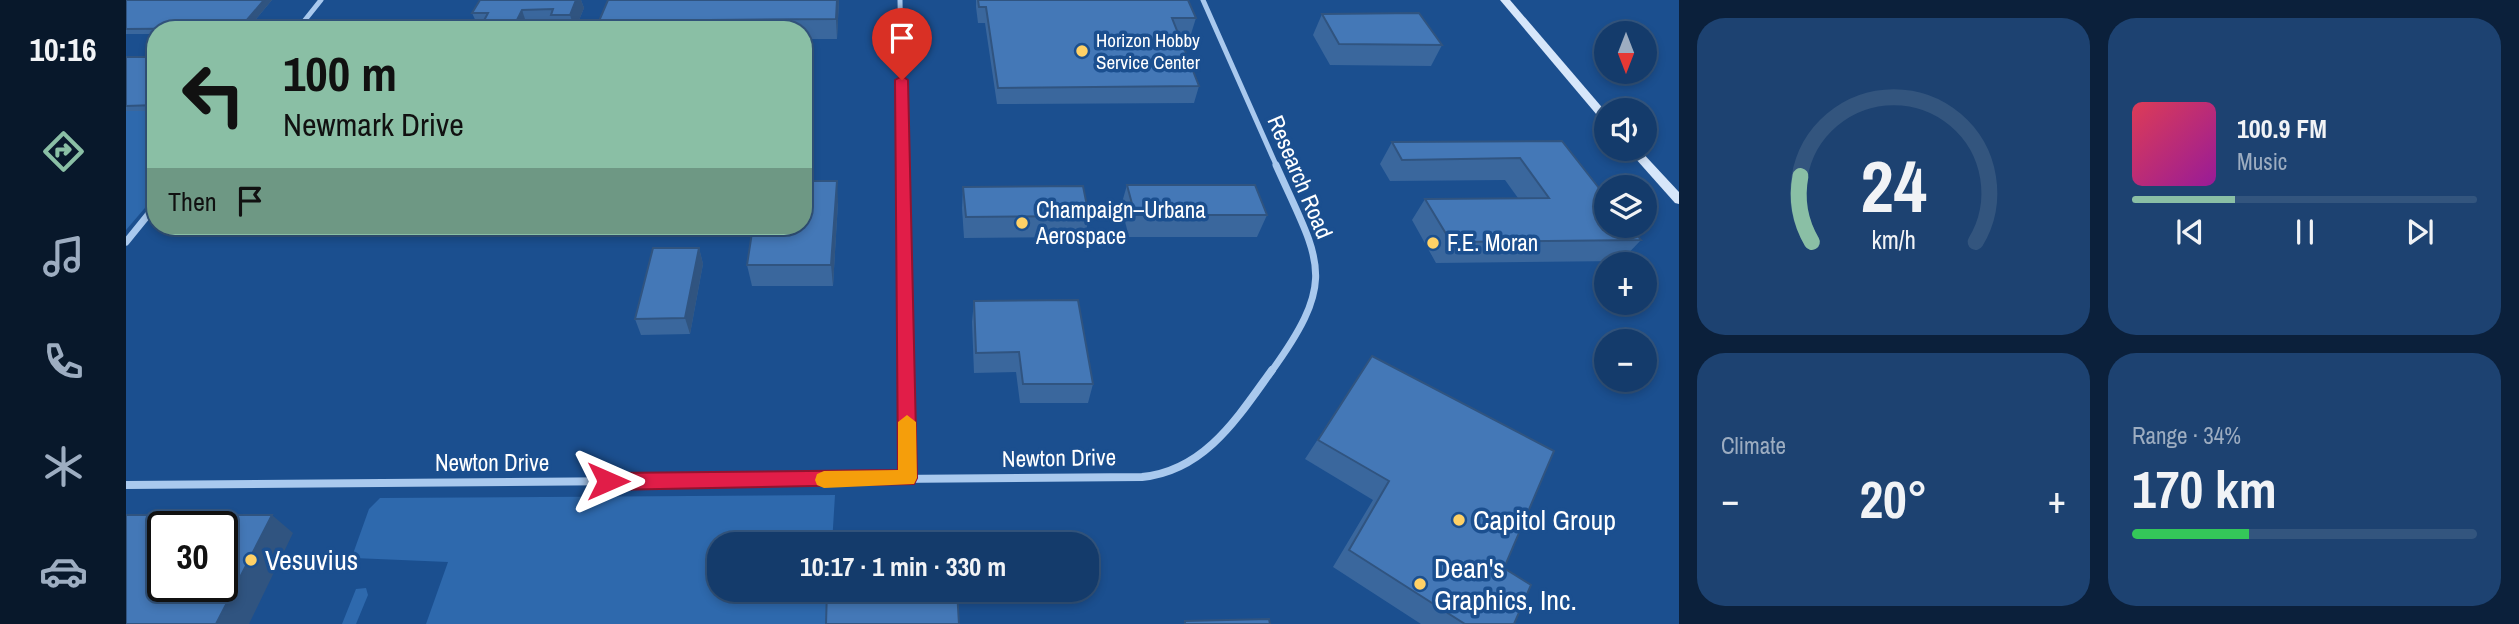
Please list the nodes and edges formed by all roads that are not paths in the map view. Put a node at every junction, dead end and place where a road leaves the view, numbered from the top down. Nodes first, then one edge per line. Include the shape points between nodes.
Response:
1 (321, 0) edge
2 (900, 0) edge
3 (1203, 0) edge
4 (1505, 0) edge
5 (304, 21) edge
6 (1594, 105) edge
7 (1644, 161) edge
8 (1679, 200) edge
9 (147, 216) edge
10 (126, 242) edge
11 (1192, 463) joint
12 (908, 478) junction
13 (126, 485) edge

1 - 5 street
2 - 12 street
3 - 11 street, Research Road via 1306,232 1317,265 1317,283 1308,315 1281,356 1221,436
4 - 6 street
7 - 8 street
9 - 10 street
11 - 12 street, Newton Drive via 1152,476
12 - 13 street, Newton Drive

